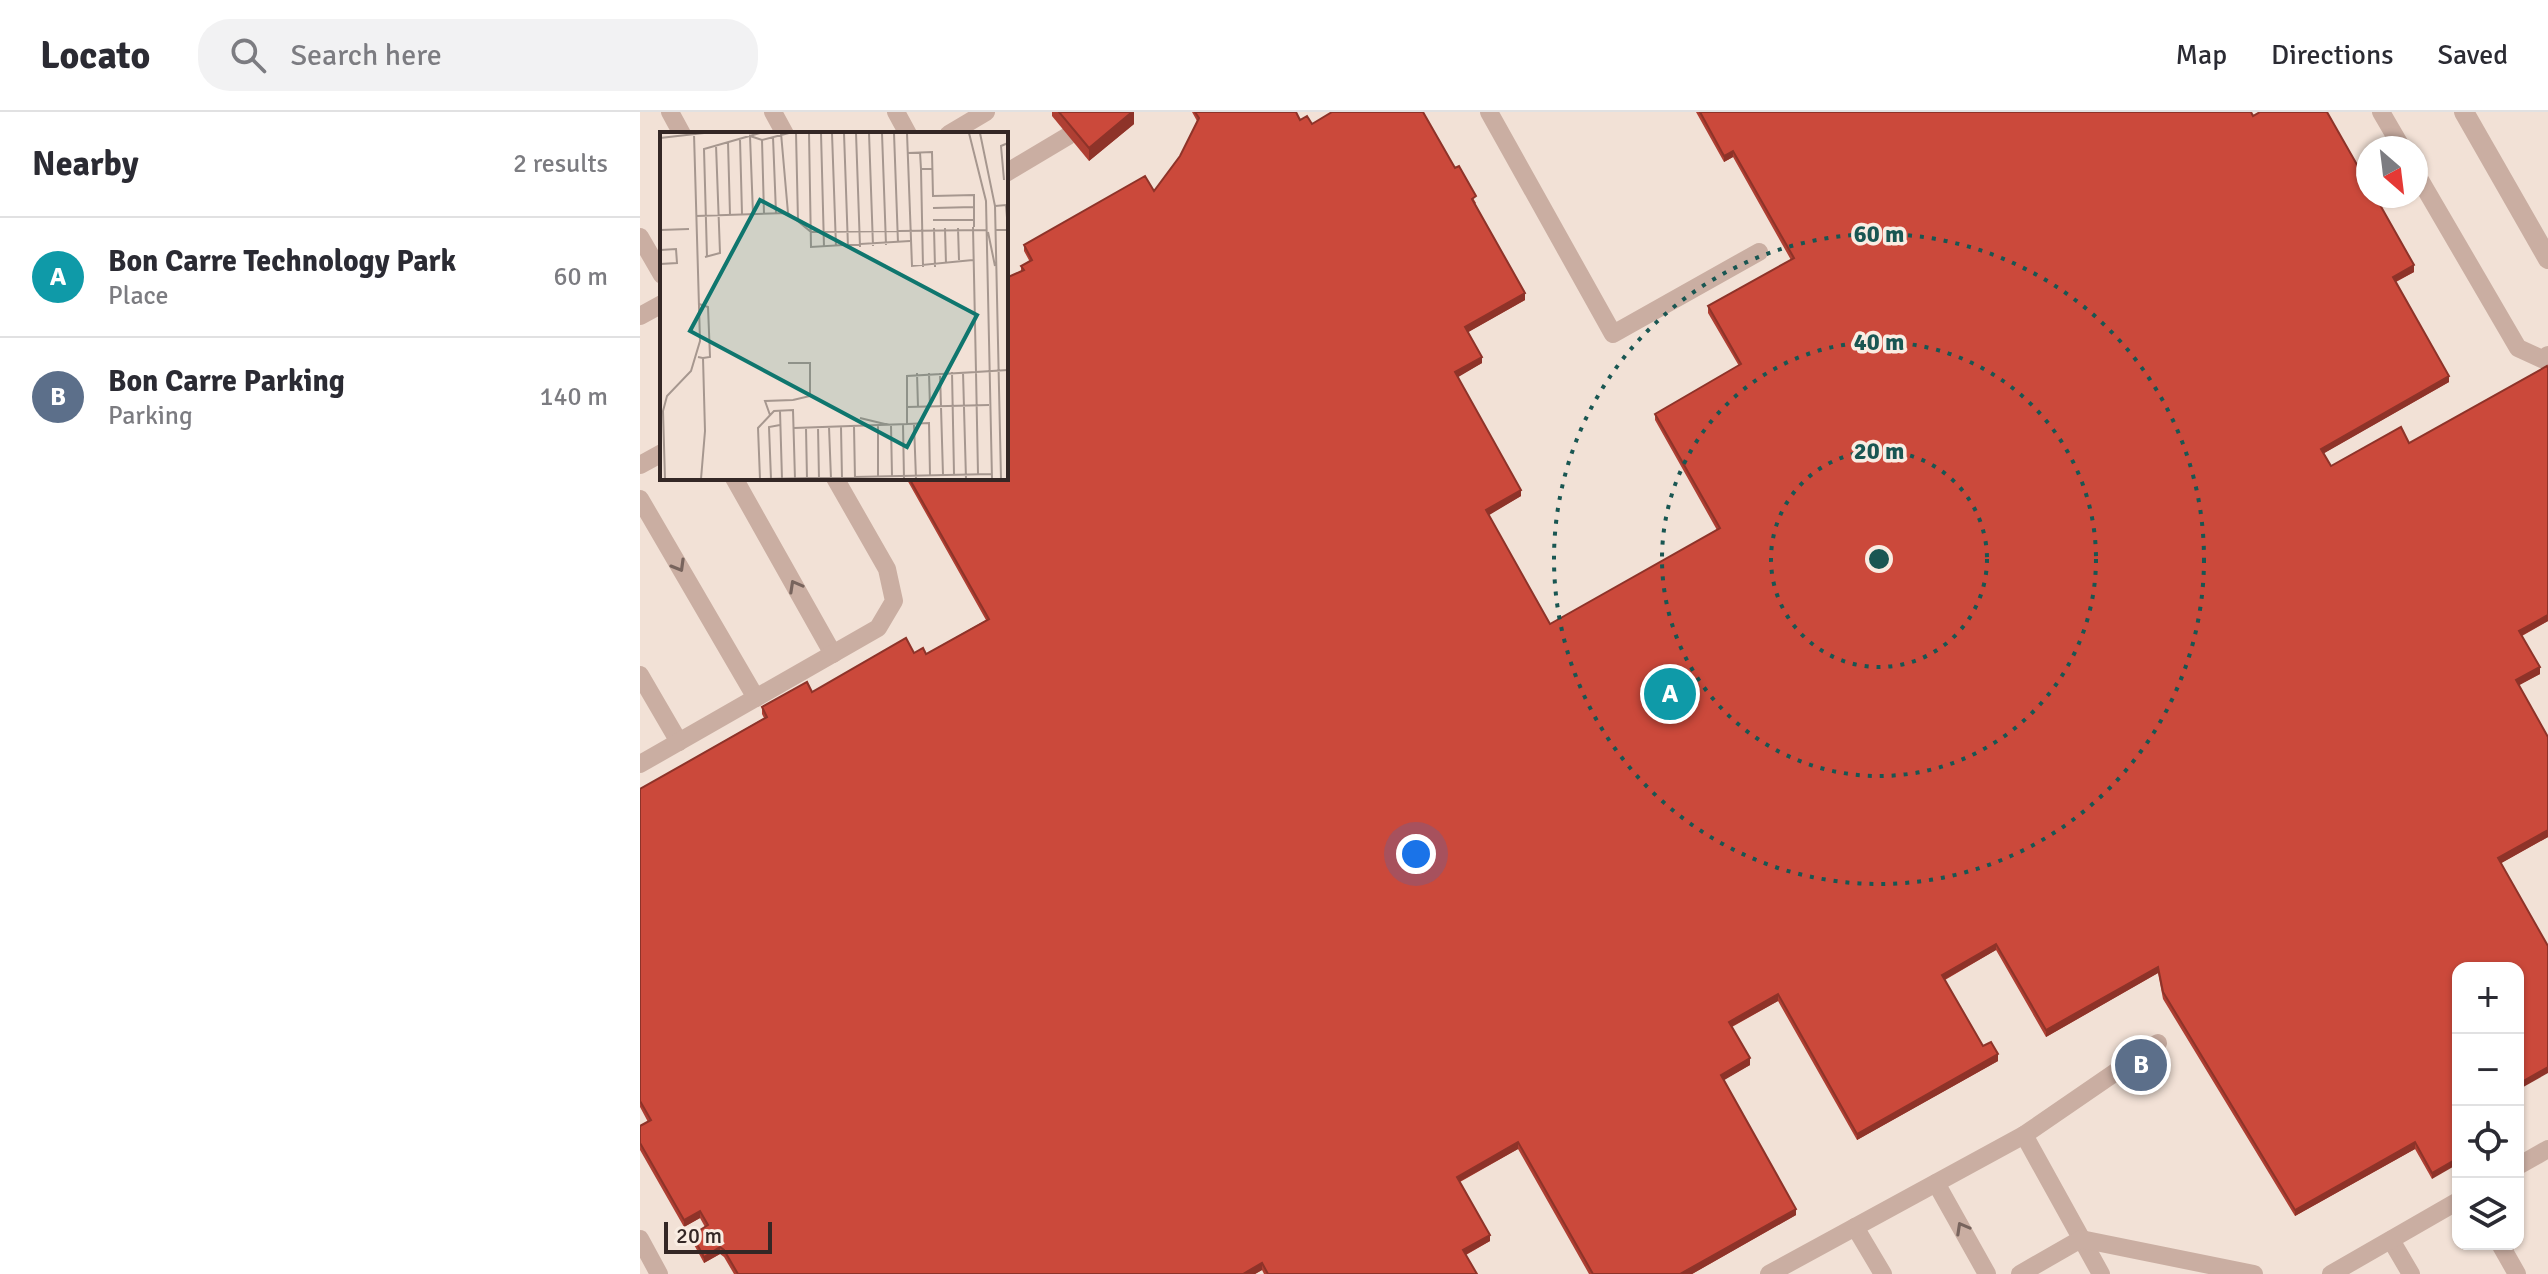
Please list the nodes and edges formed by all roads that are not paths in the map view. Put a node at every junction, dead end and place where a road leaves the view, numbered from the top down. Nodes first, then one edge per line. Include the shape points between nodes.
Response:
1 (670, 112) edge
2 (773, 112) edge
3 (896, 112) edge
4 (986, 112) edge
5 (1489, 112) edge
6 (2381, 112) edge
7 (2464, 112) edge
8 (681, 132) edge
9 (784, 132) edge
10 (907, 132) edge
11 (952, 132) edge
12 (1068, 136) edge
13 (2395, 136) edge
14 (1008, 172) edge
15 (2428, 194) edge
16 (640, 237) edge
17 (1759, 252) dead end
18 (2548, 259) edge
19 (660, 272) edge
20 (660, 305) edge
21 (640, 316) edge
22 (2548, 355) edge
23 (660, 454) edge
24 (640, 465) edge
25 (735, 480) edge
26 (836, 480) edge
27 (640, 499) edge
28 (833, 654) junction
29 (640, 675) edge
30 (756, 698) junction
31 (679, 742) junction
32 (640, 764) edge
33 (2158, 1043) dead end
34 (2024, 1135) junction
35 (2546, 1153) edge
36 (2524, 1163) edge
37 (1936, 1183) junction
38 (2452, 1204) edge
39 (1855, 1227) junction
40 (640, 1239) edge
41 (2081, 1239) junction
42 (2391, 1240) junction
43 (2503, 1250) edge
44 (2211, 1270) edge
45 (1773, 1273) edge
46 (659, 1274) edge
47 (1883, 1274) edge
48 (1987, 1274) edge
49 (2020, 1274) edge
50 (2101, 1274) edge
51 (2254, 1274) edge
52 (2331, 1274) edge
53 (2411, 1274) edge
54 (2517, 1274) edge

1 - 8 lane
2 - 9 lane
3 - 10 lane
4 - 11 lane
5 - 17 lane via 1613,334
6 - 13 lane
7 - 18 street
12 - 14 lane
15 - 22 lane via 2518,348 2542,359
16 - 19 lane
20 - 21 lane
23 - 24 lane
28 -> 25 lane
26 - 28 lane via 887,569 894,601 878,628
27 -> 30 lane
28 - 30 lane
29 - 31 lane
30 - 31 lane
31 - 32 lane
33 - 34 lane
34 - 37 lane
34 - 41 lane
35 - 36 lane
37 - 39 lane
48 -> 37 lane
38 - 42 lane
39 - 45 lane
39 - 47 lane
40 - 46 lane
41 - 44 lane
41 - 49 lane
41 - 50 lane
42 - 52 lane
42 - 53 lane
43 - 54 lane
44 - 51 lane

